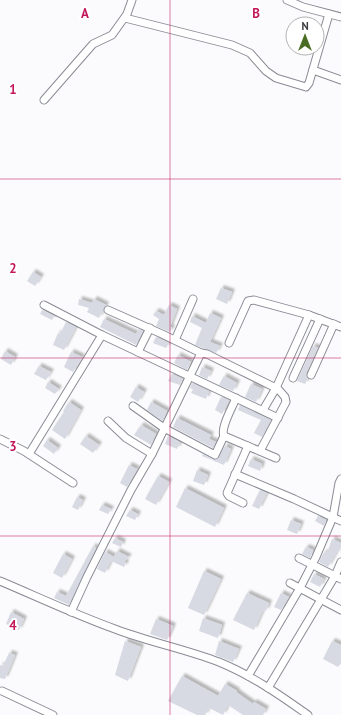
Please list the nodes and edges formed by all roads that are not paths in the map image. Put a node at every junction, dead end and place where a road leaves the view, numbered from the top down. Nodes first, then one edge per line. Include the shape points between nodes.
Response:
1 (132, 0) edge
2 (287, 0) edge
3 (329, 14) junction
4 (125, 18) junction
5 (341, 18) edge
6 (313, 70) junction
7 (341, 80) edge
8 (44, 100) dead end
9 (193, 299) dead end
10 (44, 305) dead end
11 (108, 310) dead end
12 (309, 315) junction
13 (320, 319) junction
14 (338, 326) edge
15 (150, 328) junction
16 (102, 335) junction
17 (175, 340) junction
18 (229, 343) dead end
19 (138, 352) junction
20 (201, 353) junction
21 (310, 375) dead end
22 (190, 376) junction
23 (293, 378) dead end
24 (276, 388) junction
25 (236, 398) junction
26 (133, 406) dead end
27 (263, 410) junction
28 (278, 418) junction
29 (108, 421) dead end
30 (164, 428) junction
31 (224, 436) junction
32 (0, 439) edge
33 (248, 446) junction
34 (260, 451) junction
35 (29, 454) junction
36 (152, 454) junction
37 (276, 458) dead end
38 (235, 474) junction
39 (341, 479) edge
40 (73, 483) dead end
41 (243, 503) dead end
42 (333, 517) junction
43 (341, 521) edge
44 (299, 558) dead end
45 (341, 562) edge
46 (312, 565) junction
47 (338, 577) edge
48 (0, 581) edge
49 (290, 583) dead end
50 (300, 588) junction
51 (321, 599) junction
52 (341, 610) edge
53 (71, 612) junction
54 (248, 676) junction
55 (268, 688) junction
56 (2, 691) dead end
57 (42, 713) edge
58 (53, 715) edge
59 (308, 715) edge

1 - 4 street
2 - 3 street
3 - 5 street
3 - 6 street
4 - 6 street via 223,42 244,50 271,75 286,82 308,86
4 - 8 street via 112,35 98,41 88,50
6 - 7 street
9 - 17 street
10 - 16 street
11 - 15 street
12 - 13 street
12 - 18 street via 254,300 248,301
12 - 24 street
13 - 14 street
13 - 23 street
14 - 21 street
15 - 17 street
15 - 19 street
16 - 19 street
16 - 35 street
17 - 20 street
19 - 22 street
20 - 22 street
20 - 24 street
22 - 25 street
22 - 30 street
24 - 27 street
24 - 28 street via 283,393 286,402
25 - 27 street
25 - 31 street via 223,427
26 - 30 street
27 - 28 street
28 - 34 street
29 - 36 street via 126,438
30 - 31 street via 215,455
30 - 36 street
31 - 33 street
32 - 35 street
33 - 34 street
33 - 38 street
34 - 37 street
35 - 40 street
36 - 53 street via 131,490
38 - 41 street via 227,493
38 - 42 street
39 - 42 street
42 - 43 street
42 - 46 street
44 - 46 street
45 - 47 street
46 - 47 street
46 - 50 street
47 - 51 street
48 - 53 street
49 - 50 street
50 - 51 street
50 - 54 street
51 - 52 street
51 - 55 street
53 - 54 street via 143,639 194,653
54 - 55 street
55 - 59 street
56 - 57 street
57 - 58 street

